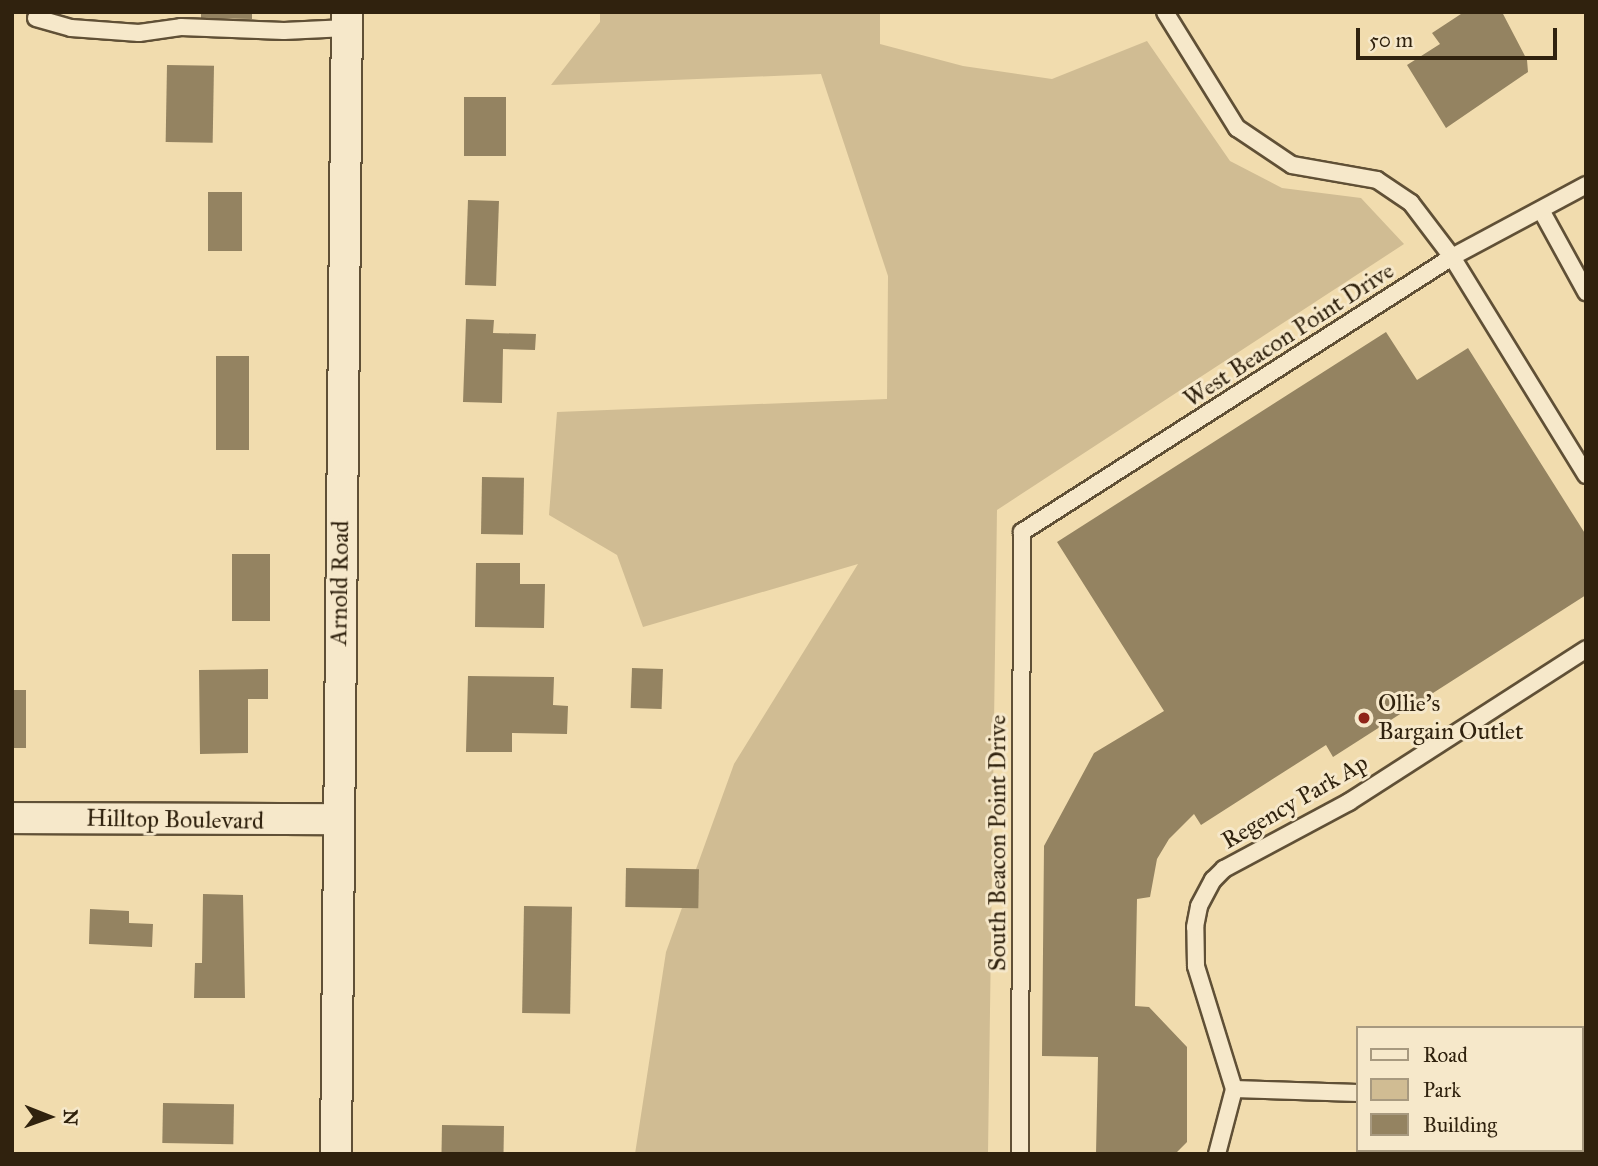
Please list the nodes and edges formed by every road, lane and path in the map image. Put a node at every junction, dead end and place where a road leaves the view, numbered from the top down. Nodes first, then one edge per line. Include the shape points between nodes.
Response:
1 (1165, 12) edge
2 (36, 18) dead end
3 (347, 20) edge
4 (1586, 186) edge
5 (1541, 210) junction
6 (1452, 257) junction
7 (1586, 292) edge
8 (1586, 475) edge
9 (1022, 532) joint
10 (1586, 649) edge
11 (12, 818) edge
12 (337, 819) junction
13 (1234, 1089) junction
14 (1356, 1093) edge
15 (336, 1154) edge
16 (1020, 1154) edge
17 (1217, 1154) edge

1 - 6 lane via 1237,128 1292,165 1377,180 1411,203
2 - 3 lane via 71,27 139,33
3 - 12 street, Arnold Road
4 - 5 lane, West Beacon Point Drive
5 - 6 lane, West Beacon Point Drive
5 - 7 lane
6 - 8 lane
6 - 9 lane, West Beacon Point Drive
9 - 16 lane, South Beacon Point Drive
10 - 13 lane, Regency Park Ap via 1349,802 1224,869 1213,880 1199,906 1196,966
11 - 12 street, Hilltop Boulevard
12 - 15 street, Arnold Road
13 - 14 lane
13 - 17 lane

